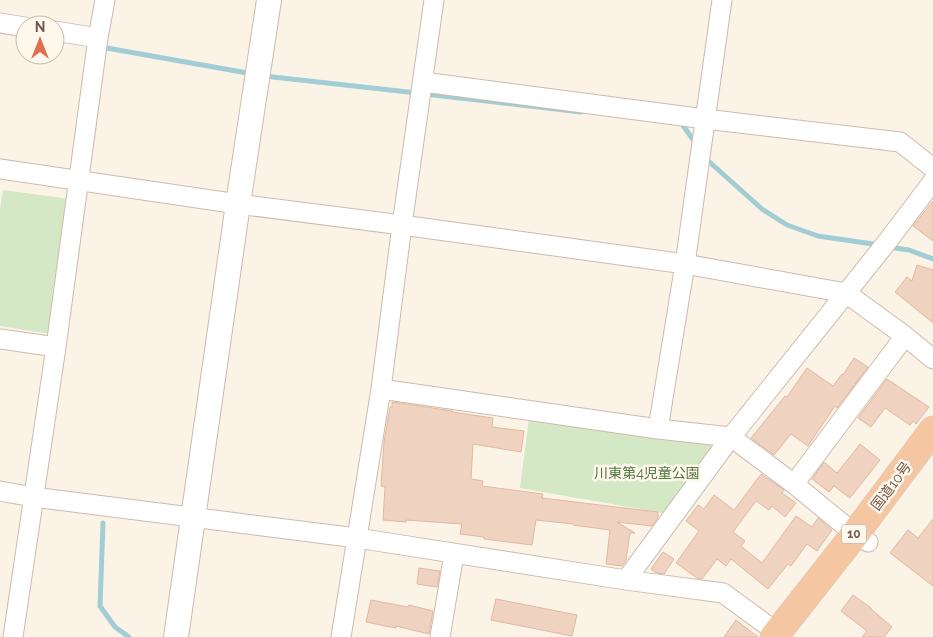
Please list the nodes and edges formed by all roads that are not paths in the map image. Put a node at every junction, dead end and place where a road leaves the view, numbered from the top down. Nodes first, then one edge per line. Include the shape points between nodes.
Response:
1 (105, 0) edge
2 (269, 0) edge
3 (434, 0) edge
4 (722, 0) edge
5 (0, 23) edge
6 (15, 25) edge
7 (65, 33) edge
8 (98, 38) junction
9 (423, 82) junction
10 (704, 122) junction
11 (933, 168) edge
12 (0, 169) edge
13 (79, 181) junction
14 (933, 181) edge
15 (238, 204) junction
16 (402, 225) junction
17 (685, 264) junction
18 (846, 293) junction
19 (904, 336) junction
20 (0, 339) edge
21 (56, 347) junction
22 (933, 359) edge
23 (380, 388) junction
24 (658, 429) junction
25 (933, 430) edge
26 (731, 437) junction
27 (933, 459) edge
28 (794, 484) junction
29 (0, 491) edge
30 (34, 497) junction
31 (193, 516) junction
32 (357, 538) junction
33 (861, 538) junction
34 (454, 554) junction
35 (626, 580) junction
36 (0, 635) edge
37 (782, 636) edge
38 (12, 637) edge
39 (176, 637) edge
40 (341, 637) edge
41 (440, 637) edge

1 - 8 street
2 - 15 street
3 - 9 street
4 - 10 street
5 - 6 street
7 - 8 street
8 - 13 street
9 - 10 street
9 - 16 street
10 - 11 street via 900,142
10 - 17 street
12 - 13 street
13 - 15 street
13 - 21 street
14 - 18 street
15 - 16 street
15 - 31 street
16 - 17 street
16 - 23 street
17 - 18 street
17 - 24 street
18 - 19 street
18 - 26 street
19 - 22 street
19 - 28 street
20 - 21 street
21 - 30 street
23 - 24 street
23 - 32 street
24 - 26 street
25 - 33 highway, 国道10号 / 10
26 - 28 street
26 - 35 street
27 - 33 highway, 国道10号 / 10
28 - 33 street
29 - 30 street
30 - 31 street
30 - 38 street
31 - 32 street
31 - 39 street
32 - 34 street
32 - 40 street
33 - 37 highway, 国道10号 / 10
34 - 35 street
34 - 41 street
35 - 37 street via 723,593
36 - 38 street

